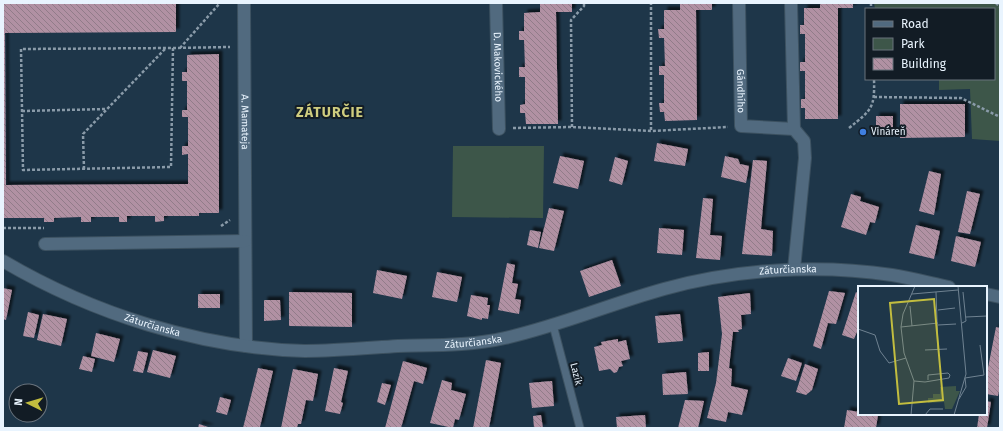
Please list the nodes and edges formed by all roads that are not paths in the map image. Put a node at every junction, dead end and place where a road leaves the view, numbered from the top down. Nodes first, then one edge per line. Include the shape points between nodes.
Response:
1 (244, 3) edge
2 (739, 3) edge
3 (791, 3) edge
4 (492, 4) edge
5 (499, 129) road end
6 (794, 129) junction
7 (245, 241) junction
8 (45, 244) dead end
9 (3, 261) edge
10 (794, 269) junction
11 (945, 286) edge
12 (987, 294) edge
13 (1000, 297) edge
14 (553, 325) junction
15 (246, 346) junction
16 (580, 428) edge

1 - 7 street, A. Mamateja
2 - 6 street, Gándhího via 741,126
3 - 6 street
4 - 5 street, D. Makovického
6 - 10 street via 804,141 805,158
7 - 8 street
7 - 15 street, A. Mamateja
9 - 15 street, Záturčianska via 120,317 204,339
10 - 11 street, Záturčianska via 848,270 892,275
10 - 14 street, Záturčianska via 724,277 665,289
12 - 13 street
14 - 15 street, Záturčianska via 503,339 463,343 306,351
14 - 16 lane, Lazík

